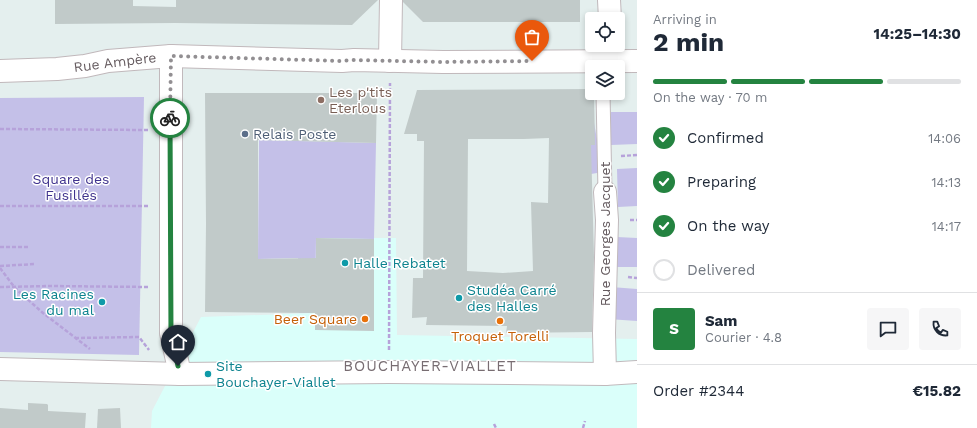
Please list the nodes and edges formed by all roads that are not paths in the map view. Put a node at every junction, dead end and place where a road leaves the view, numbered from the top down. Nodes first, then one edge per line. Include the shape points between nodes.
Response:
1 (391, 0) edge
2 (609, 0) edge
3 (610, 12) edge
4 (171, 56) junction
5 (606, 58) edge
6 (390, 60) junction
7 (637, 61) edge
8 (0, 71) edge
9 (603, 100) edge
10 (605, 192) joint
11 (0, 369) edge
12 (637, 372) edge
13 (180, 374) junction
14 (605, 374) junction

1 - 6 street
2 - 3 street
4 - 6 street, Rue Ampère
4 - 8 street, Rue Ampère via 108,61 57,69
4 - 13 street via 171,334
5 - 6 street, Rue Ampère via 443,62
5 - 7 street, Rue Ampère
9 - 10 lane, Rue Georges Jacquet
10 - 14 street, Rue Georges Jacquet
11 - 13 street
12 - 14 street
13 - 14 street

